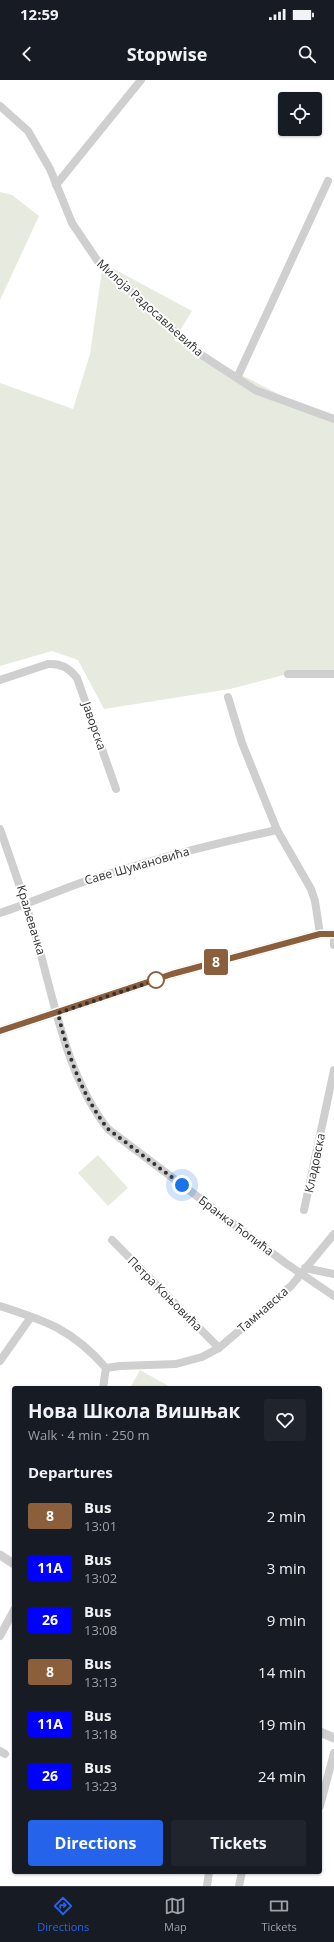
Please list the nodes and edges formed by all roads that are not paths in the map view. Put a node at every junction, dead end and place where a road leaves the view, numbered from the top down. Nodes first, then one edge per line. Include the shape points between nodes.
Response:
1 (141, 80) edge
2 (0, 106) edge
3 (328, 181) dead end
4 (56, 185) junction
5 (237, 378) junction
6 (334, 420) edge
7 (288, 674) dead end
8 (334, 674) edge
9 (0, 680) edge
10 (228, 697) dead end
11 (116, 789) dead end
12 (0, 829) edge
13 (277, 830) junction
14 (27, 904) junction
15 (0, 913) edge
16 (320, 934) junction
17 (334, 934) edge
18 (334, 945) edge
19 (58, 1013) junction
20 (0, 1031) edge
21 (334, 1070) edge
22 (304, 1210) dead end
23 (334, 1234) edge
24 (112, 1240) dead end
25 (303, 1271) junction
26 (334, 1274) edge
27 (334, 1296) edge
28 (0, 1306) edge
29 (31, 1317) junction
30 (219, 1348) junction
31 (0, 1361) edge
32 (106, 1368) junction
33 (103, 1386) edge
34 (0, 1555) edge
35 (12, 1563) edge
36 (12, 1614) edge
37 (0, 1636) edge
38 (322, 1733) edge
39 (334, 1738) edge
40 (334, 1753) edge
41 (322, 1798) edge
42 (209, 1874) edge
43 (242, 1874) edge
44 (207, 1886) edge
45 (239, 1886) edge

1 - 4 street
2 - 4 street, Милоја Радосављевића via 28,131 50,169
3 - 5 street
4 - 5 street, Милоја Радосављевића via 72,223 99,263 197,352
5 - 6 street, Милоја Радосављевића via 255,390
7 - 8 street
9 - 11 street, Јаворска via 48,664 55,663 67,667 76,678
10 - 13 street via 242,743
12 - 14 street, Краљевачка
13 - 14 street, Саве Шумановића via 135,865
13 - 16 street via 311,889
14 - 15 street, Саве Шумановића
14 - 19 street, Краљевачка
16 - 17 street
16 - 19 street via 172,974
17 - 18 street
19 - 20 street
19 - 25 street, Бранка Ћопића via 83,1086 92,1106 108,1129
21 - 22 street, Кладовска
23 - 25 street, Тамнавска
24 - 30 street, Петра Коњовића
25 - 26 street
25 - 27 street, Бранка Ћопића
25 - 30 street, Тамнавска
28 - 29 street
29 - 31 street
29 - 32 street via 51,1324 76,1338 89,1348
30 - 32 street, Тамнавска via 176,1364
32 - 33 street
34 - 35 street
36 - 37 street
38 - 39 street
40 - 41 street
42 - 44 street
43 - 45 street

